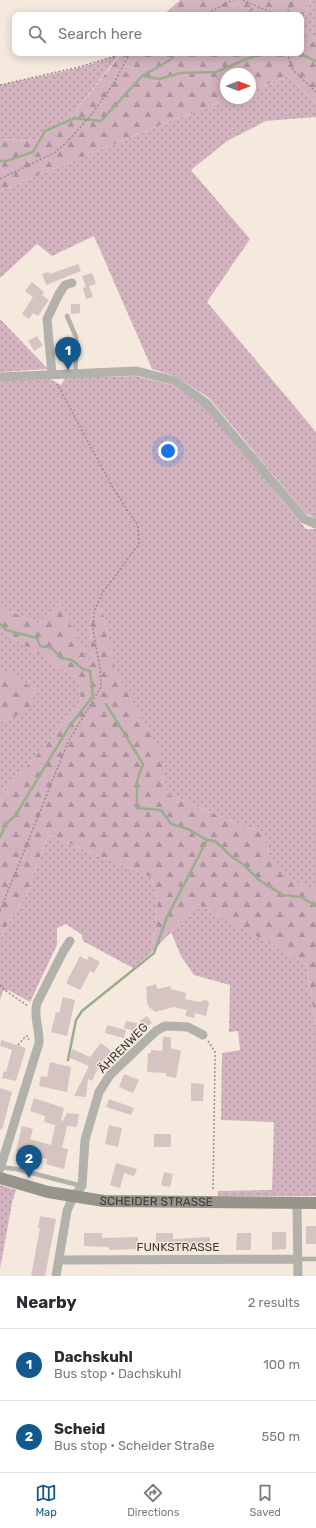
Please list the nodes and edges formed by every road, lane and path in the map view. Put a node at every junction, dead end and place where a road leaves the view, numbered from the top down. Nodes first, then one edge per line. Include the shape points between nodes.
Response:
1 (233, 0) edge
2 (242, 0) edge
3 (293, 0) edge
4 (210, 12) edge
5 (271, 12) edge
6 (287, 12) edge
7 (115, 56) edge
8 (128, 56) edge
9 (288, 56) edge
10 (0, 85) edge
11 (316, 92) edge
12 (0, 179) edge
13 (72, 283) dead end
14 (68, 316) dead end
15 (52, 374) junction
16 (75, 374) junction
17 (0, 376) edge
18 (316, 524) edge
19 (0, 911) edge
20 (70, 941) dead end
21 (0, 985) edge
22 (35, 1011) junction
23 (203, 1035) joint
24 (18, 1045) dead end
25 (36, 1056) junction
26 (0, 1168) edge
27 (0, 1178) edge
28 (82, 1186) junction
29 (73, 1197) junction
30 (212, 1201) junction
31 (297, 1203) junction
32 (316, 1203) edge
33 (297, 1259) junction
34 (316, 1259) edge
35 (59, 1260) junction
36 (56, 1276) edge
37 (298, 1276) edge

1 - 4 path
2 - 5 path
3 - 6 path
7 - 10 path
8 - 12 path via 114,83 92,114 67,142 54,153
9 - 11 path via 293,70
13 - 15 street via 65,286 59,294 47,319
14 - 16 lane via 76,337
15 - 16 street
15 - 17 street
15 - 19 path via 113,488 138,526 139,544 101,595 94,612 93,630 101,687 68,742
16 - 18 street via 137,371 175,381 206,403 304,519
20 - 22 street
21 - 22 path
22 - 25 street via 40,1036
23 - 28 street, ÄHRENWEG via 188,1027 165,1026 156,1031 110,1075 98,1092 85,1140
23 - 30 path via 215,1052
24 - 25 path via 27,1036
25 - 26 street
26 - 28 lane via 16,1169
27 - 29 main road, SCHEIDER STRASSE
28 - 29 street
29 - 30 main road, SCHEIDER STRASSE via 116,1201
29 - 35 street via 67,1211
30 - 31 main road, SCHEIDER STRASSE
31 - 32 main road, SCHEIDER STRASSE
31 - 33 street
33 - 34 lane
33 - 35 street, FUNKSTRASSE
33 - 37 street
35 - 36 street

